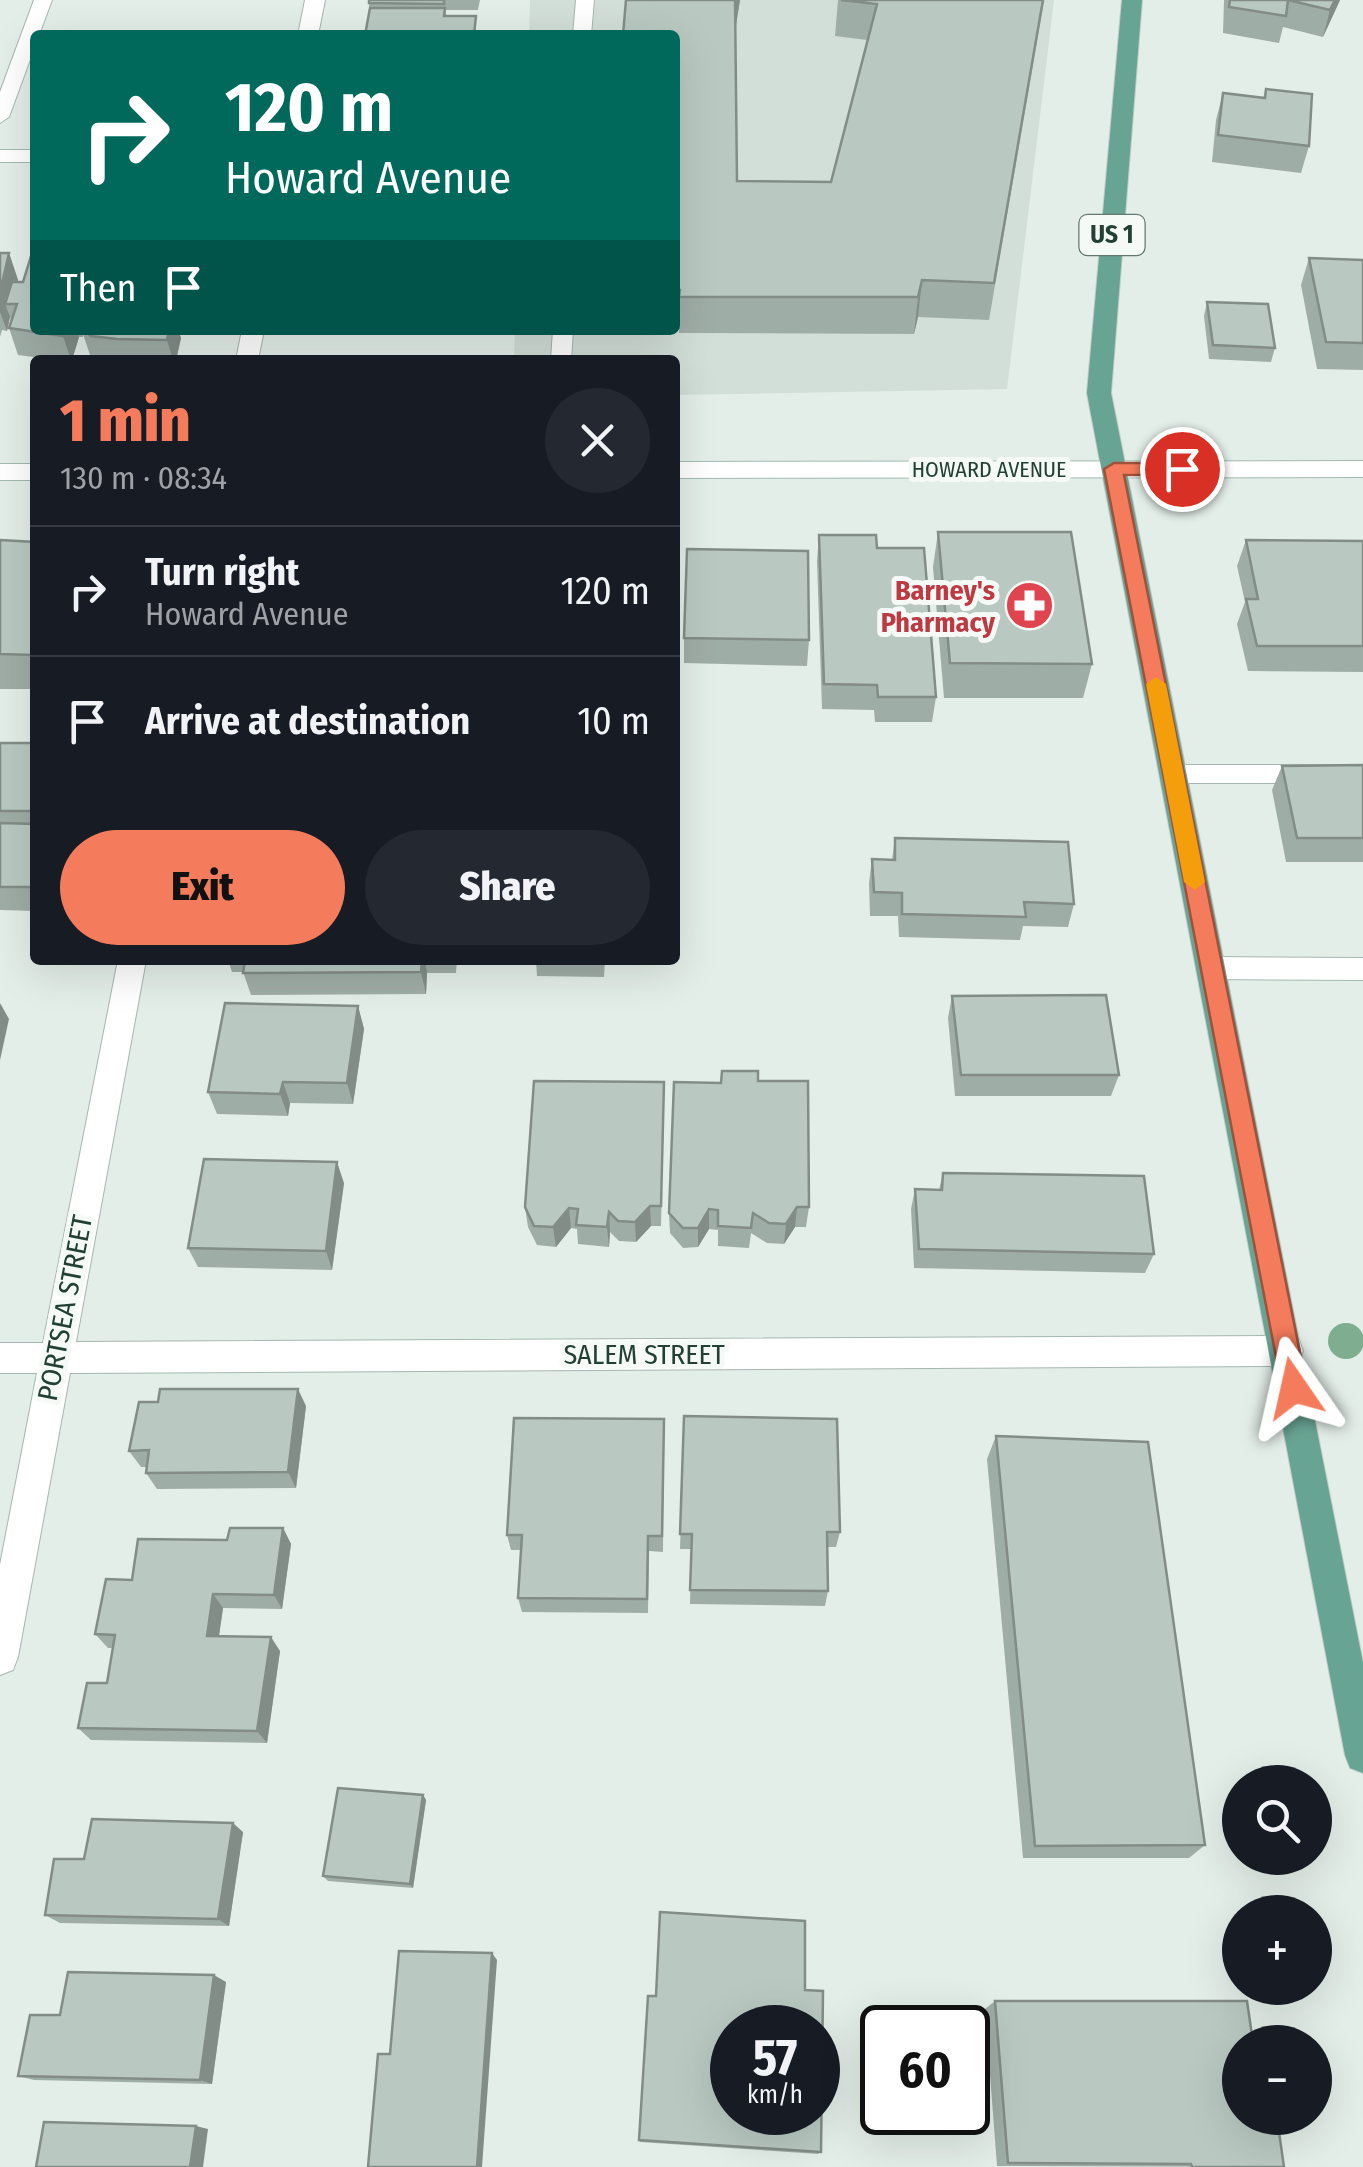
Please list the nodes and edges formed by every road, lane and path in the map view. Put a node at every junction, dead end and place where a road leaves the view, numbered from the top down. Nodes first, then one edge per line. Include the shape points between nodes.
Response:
1 (43, 0) edge
2 (315, 0) edge
3 (584, 0) edge
4 (1132, 0) edge
5 (309, 30) edge
6 (582, 30) edge
7 (10, 65) edge
8 (0, 117) edge
9 (0, 156) edge
10 (30, 156) edge
11 (1114, 469) junction
12 (1363, 469) edge
13 (680, 470) edge
14 (0, 472) edge
15 (30, 472) edge
16 (1173, 774) junction
17 (1363, 774) edge
18 (131, 965) edge
19 (1212, 968) junction
20 (1363, 969) edge
21 (1288, 1351) junction
22 (0, 1358) edge
23 (55, 1358) junction
24 (0, 1657) edge
25 (1363, 1754) edge

1 - 7 lane
2 - 5 street
3 - 6 lane
4 - 11 main road, US 1 via 1099,393
7 - 8 lane
9 - 10 lane
11 - 12 street, HOWARD AVENUE
11 - 13 street, HOWARD AVENUE
11 - 16 main road, US 1
14 - 15 street
16 - 17 lane
16 - 19 main road, US 1
18 - 23 street, PORTSEA STREET
19 - 20 lane
19 - 21 main road, US 1
21 - 23 street, SALEM STREET
21 - 25 main road, US 1
22 - 23 street, SALEM STREET
23 - 24 street, PORTSEA STREET

